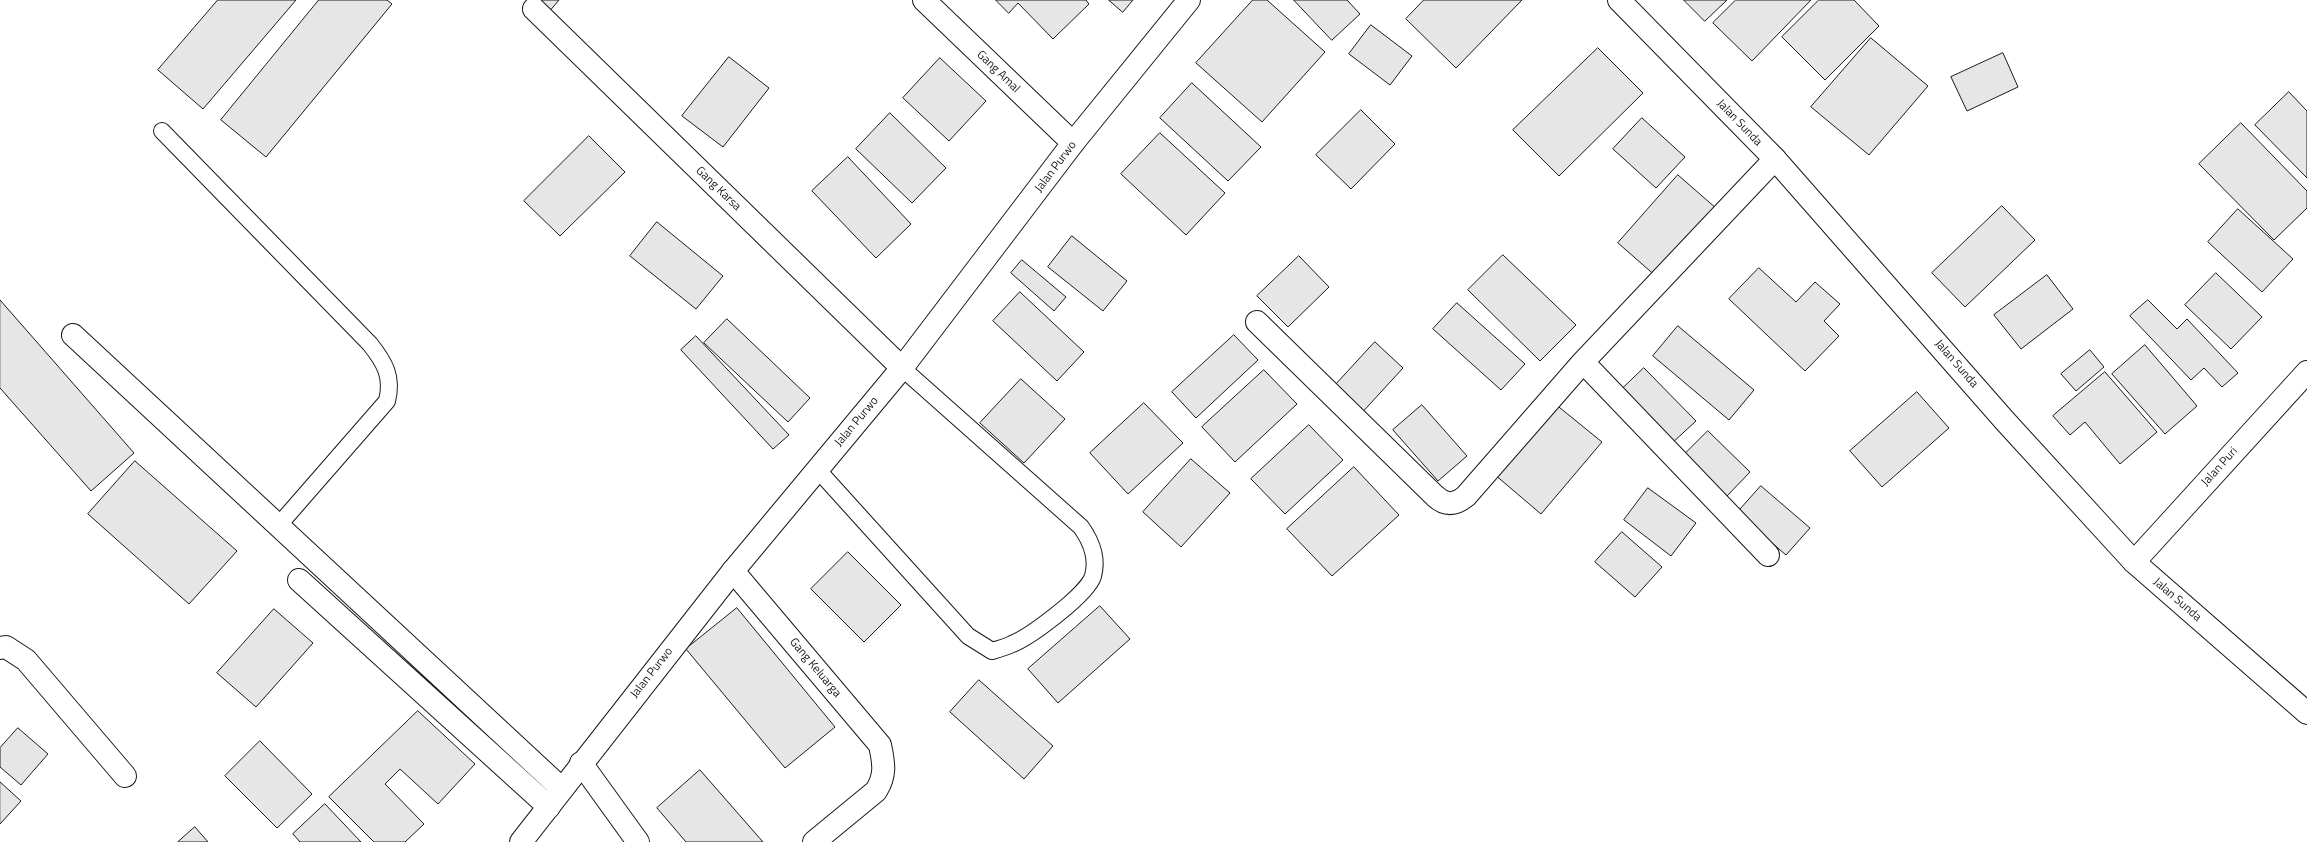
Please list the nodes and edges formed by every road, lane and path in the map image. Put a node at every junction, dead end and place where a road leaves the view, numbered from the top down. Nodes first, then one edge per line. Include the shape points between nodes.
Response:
1 (924, 0) edge
2 (1189, 0) edge
3 (1619, 0) edge
4 (534, 9) dead end
5 (162, 130) dead end
6 (1073, 144) junction
7 (1775, 159) junction
8 (1257, 322) dead end
9 (73, 335) dead end
10 (1583, 362) junction
11 (902, 368) junction
12 (2307, 372) edge
13 (817, 469) junction
14 (278, 526) junction
15 (1768, 554) dead end
16 (2134, 562) junction
17 (733, 571) junction
18 (299, 580) dead end
19 (0, 648) edge
20 (2307, 713) edge
21 (581, 763) junction
22 (125, 776) dead end
23 (562, 789) junction
24 (549, 807) junction
25 (521, 842) edge
26 (638, 842) edge
27 (814, 842) edge

1 - 6 street, Gang Amal
2 - 6 street, Jalan Purwo
3 - 7 street, Jalan Sunda
4 - 11 street, Gang Karsa
5 - 14 lane via 370,344 388,372 390,386 387,401
6 - 11 street, Jalan Purwo
7 - 10 street
7 - 16 street, Jalan Sunda via 2005,421
8 - 10 street via 1435,496 1448,504 1453,504 1466,496
9 - 14 street
10 - 15 street
11 - 13 street, Jalan Purwo
11 - 13 lane via 1081,527 1093,552 1094,564 1088,586 1042,625 1013,644 992,651 968,636
12 - 16 street, Jalan Puri
13 - 17 street, Jalan Purwo
14 - 23 street
16 - 20 street, Jalan Sunda
17 - 21 street, Jalan Purwo
17 - 27 street, Gang Keluarga via 880,745 885,770 876,791
18 - 24 street
19 - 22 street via 6,647 26,660
21 - 23 street, Jalan Purwo
21 - 26 street
23 - 24 street, Jalan Purwo
24 - 25 street, Jalan Purwo

